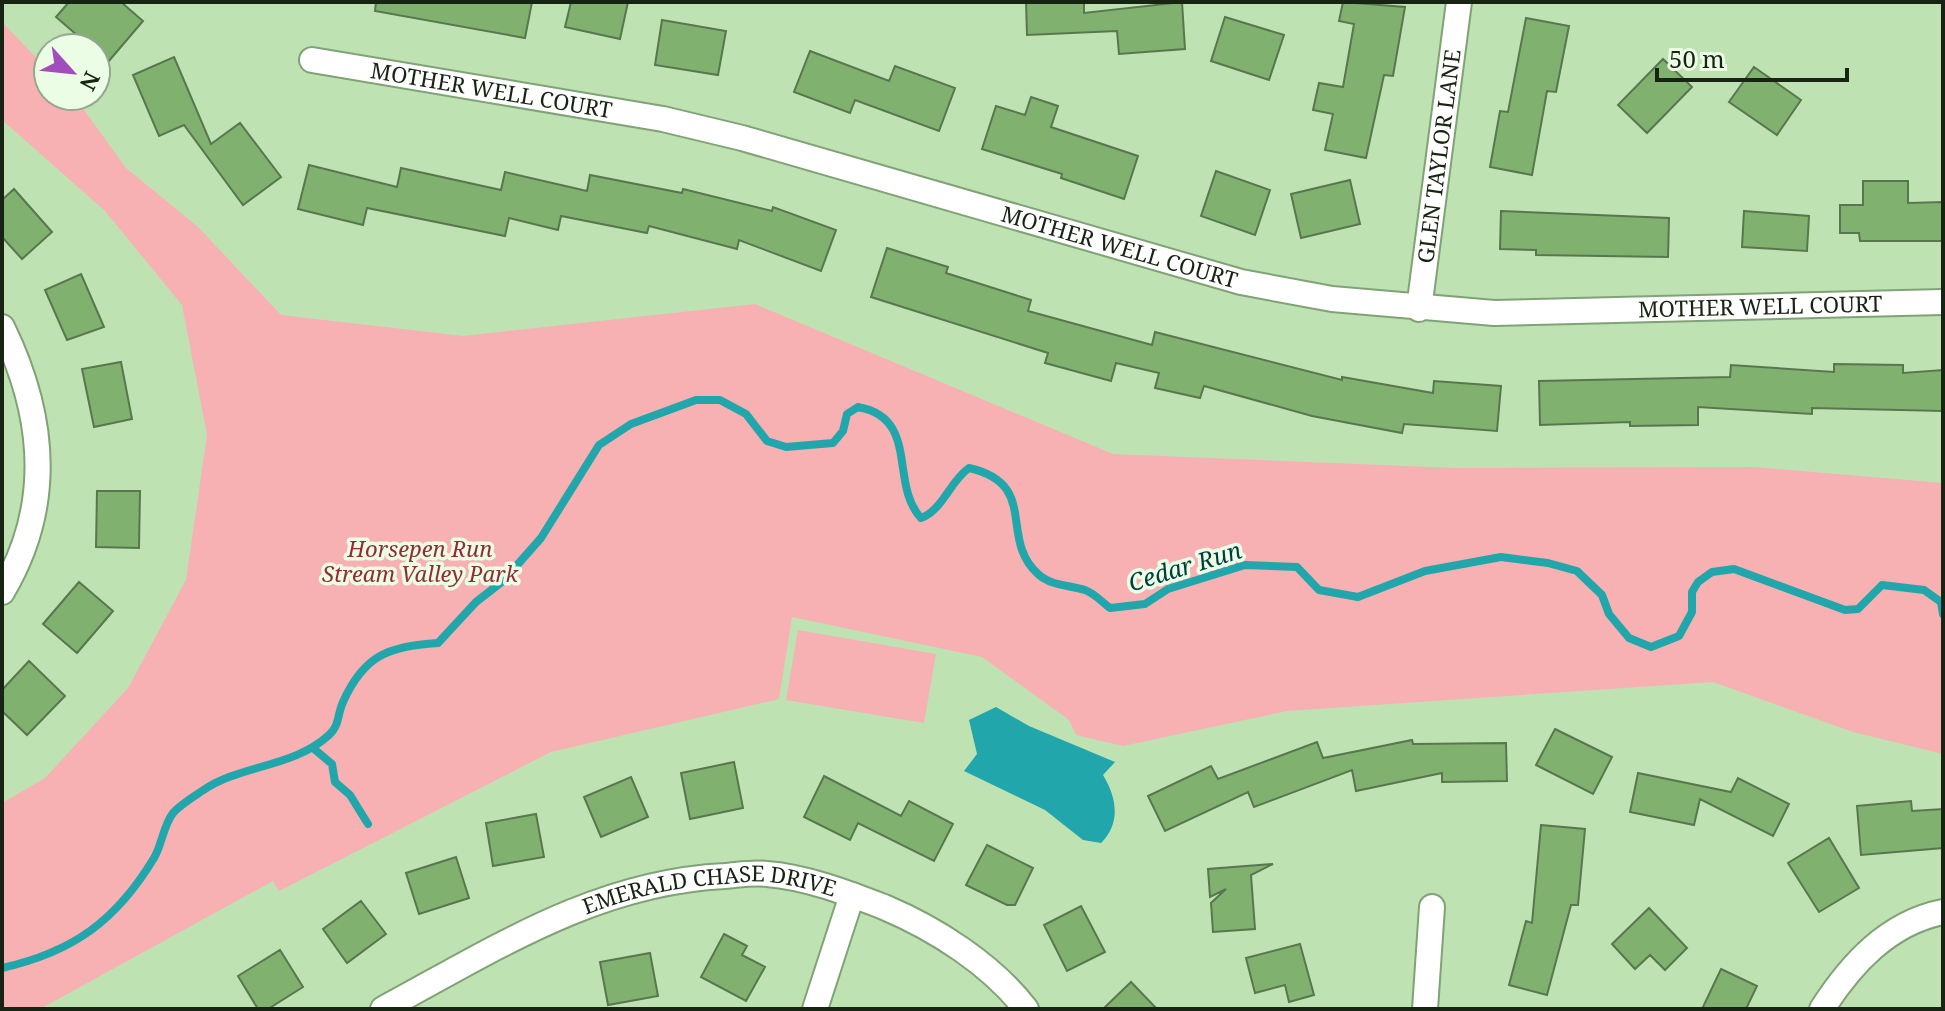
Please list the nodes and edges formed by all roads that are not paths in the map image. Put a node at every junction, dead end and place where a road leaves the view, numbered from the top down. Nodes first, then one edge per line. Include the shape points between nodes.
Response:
1 (1459, 2) edge
2 (312, 60) dead end
3 (1943, 302) edge
4 (1419, 309) junction
5 (2, 327) edge
6 (2, 592) edge
7 (852, 895) junction
8 (1432, 907) dead end
9 (1943, 912) edge
10 (383, 1009) edge
11 (815, 1009) edge
12 (1026, 1009) edge
13 (1425, 1009) edge
14 (1822, 1009) edge

1 - 4 street, GLEN TAYLOR LANE
2 - 4 street, MOTHER WELL COURT via 663,119 1241,282
3 - 4 street, MOTHER WELL COURT via 1494,313
5 - 6 street via 28,387 38,450 36,499 27,538
7 - 10 street, EMERALD CHASE DRIVE via 767,874 654,883 572,910
7 - 11 street
7 - 12 street, EMERALD CHASE DRIVE via 949,941
8 - 13 street
9 - 14 street via 1875,944 1841,979

